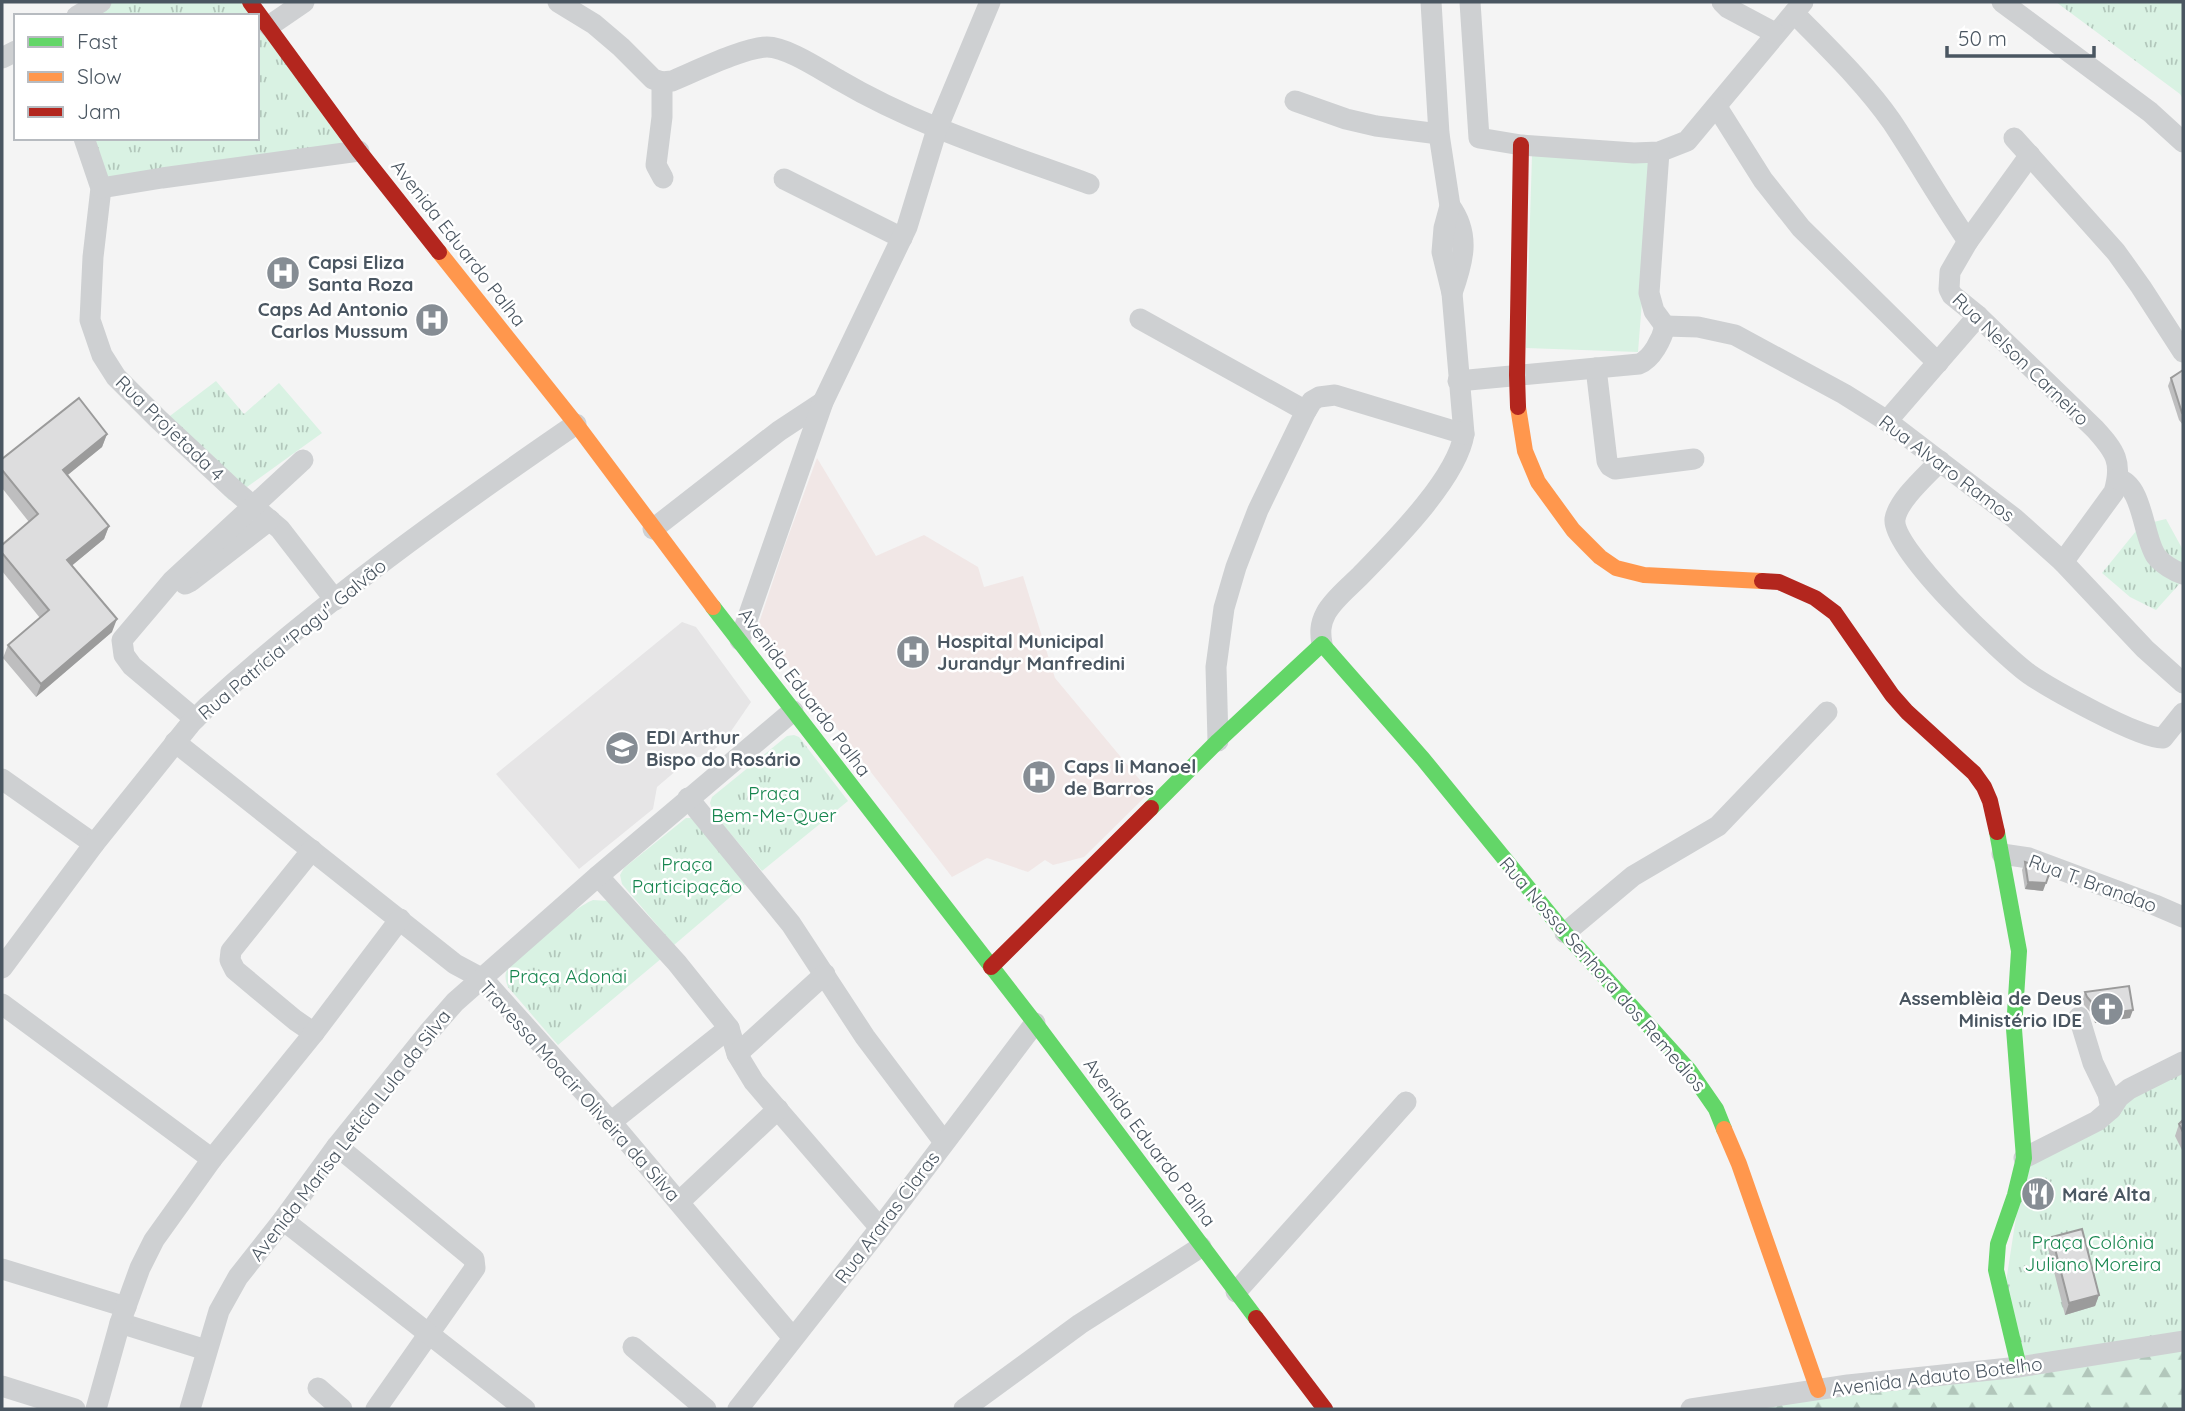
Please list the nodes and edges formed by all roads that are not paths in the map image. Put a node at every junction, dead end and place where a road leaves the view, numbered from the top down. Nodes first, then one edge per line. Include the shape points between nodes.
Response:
1 (101, 2) edge
2 (250, 2) edge
3 (304, 2) edge
4 (558, 2) edge
5 (989, 2) edge
6 (1431, 2) edge
7 (1470, 2) edge
8 (1722, 2) edge
9 (2002, 2) edge
10 (1798, 8) edge
11 (81, 14) edge
12 (269, 26) junction
13 (1775, 33) junction
14 (662, 82) junction
15 (1295, 101) dead end
16 (1717, 107) junction
17 (937, 129) junction
18 (1439, 134) junction
19 (2014, 138) dead end
20 (85, 140) edge
21 (2183, 142) edge
22 (1521, 145) junction
23 (359, 151) junction
24 (1659, 152) junction
25 (2030, 155) junction
26 (663, 178) dead end
27 (784, 179) dead end
28 (1089, 184) dead end
29 (102, 188) junction
30 (902, 238) junction
31 (1968, 241) junction
32 (1978, 316) junction
33 (1140, 319) dead end
34 (1665, 326) junction
35 (2183, 352) edge
36 (1938, 363) junction
37 (1596, 368) junction
38 (1517, 375) junction
39 (1458, 381) junction
40 (822, 402) junction
41 (1306, 411) junction
42 (1887, 421) junction
43 (576, 424) junction
44 (1464, 434) junction
45 (1694, 459) dead end
46 (303, 460) dead end
47 (1940, 461) junction
48 (2118, 479) junction
49 (262, 513) junction
50 (653, 529) junction
51 (2063, 562) junction
52 (2183, 573) edge
53 (335, 600) junction
54 (740, 640) junction
55 (1322, 644) junction
56 (2183, 683) edge
57 (793, 711) junction
58 (1827, 712) dead end
59 (2183, 713) edge
60 (195, 719) junction
61 (1218, 741) junction
62 (175, 742) junction
63 (2, 779) edge
64 (688, 798) junction
65 (94, 844) junction
66 (312, 850) junction
67 (2002, 854) junction
68 (598, 876) junction
69 (2183, 917) edge
70 (400, 919) junction
71 (1565, 933) junction
72 (991, 967) junction
73 (2, 968) edge
74 (825, 974) junction
75 (483, 979) junction
76 (2, 1004) edge
77 (2079, 1017) dead end
78 (1035, 1023) junction
79 (729, 1028) junction
80 (314, 1033) junction
81 (737, 1054) junction
82 (2183, 1062) edge
83 (1406, 1102) dead end
84 (778, 1109) junction
85 (2111, 1109) junction
86 (611, 1122) junction
87 (944, 1142) junction
88 (337, 1146) junction
89 (2024, 1158) junction
90 (212, 1159) junction
91 (679, 1202) junction
92 (283, 1220) junction
93 (880, 1228) junction
94 (1201, 1247) junction
95 (2, 1269) edge
96 (1236, 1292) junction
97 (123, 1315) junction
98 (429, 1334) junction
99 (793, 1338) junction
100 (2183, 1341) edge
101 (633, 1347) dead end
102 (206, 1350) junction
103 (2019, 1367) junction
104 (2, 1386) edge
105 (318, 1388) dead end
106 (1818, 1390) junction
107 (75, 1409) edge
108 (96, 1409) edge
109 (190, 1409) edge
110 (342, 1409) edge
111 (376, 1409) edge
112 (524, 1409) edge
113 (706, 1409) edge
114 (738, 1409) edge
115 (964, 1409) edge
116 (1325, 1409) edge
117 (1691, 1409) edge

1 - 11 street
2 - 12 street, Avenida Eduardo Palha
3 - 12 street
4 - 14 street via 594,24 646,73
5 - 17 street
6 - 18 street
7 - 22 street via 1479,138
8 - 13 street
9 - 21 street
10 - 13 street
10 - 31 street via 1891,122
12 - 23 street, Avenida Eduardo Palha
13 - 16 street
14 - 17 street via 770,46
14 - 26 street via 656,165
15 - 18 street via 1346,119
16 - 24 street via 1687,141
16 - 36 street via 1763,180 1801,228
17 - 28 street
17 - 30 street
18 - 39 street via 1450,206 1464,232 1462,261 1452,293
19 - 25 street
20 - 29 street, Rua Projetada 4
22 - 24 street
22 - 38 street
23 - 29 street
23 - 43 street, Avenida Eduardo Palha
24 - 34 street via 1649,293 1650,304
25 - 31 street, Rua Nelson Carneiro
25 - 35 street via 2116,252
27 - 30 street
29 - 49 street, Rua Projetada 4 via 90,310 102,355 116,377 158,419
30 - 40 street
31 - 32 street, Rua Nelson Carneiro via 1950,272 1949,289
32 - 36 street
32 - 48 street, Rua Nelson Carneiro via 2110,445 2117,457
33 - 41 street
34 - 37 street via 1645,362
34 - 42 street, Rua Alvaro Ramos via 1735,335
36 - 42 street
37 - 38 street
37 - 45 street via 1610,466
38 - 39 street
38 - 67 street via 1524,448 1531,466 1566,523 1593,551 1629,572 1779,582 1815,598 1835,613 1907,712 1974,773 1990,801
39 - 44 street
40 - 50 street
40 - 54 street
41 - 44 street via 1319,397 1335,395
41 - 61 street via 1248,533 1224,608 1216,667
42 - 47 street, Rua Alvaro Ramos
43 - 50 street, Avenida Eduardo Palha
43 - 53 street, Rua Patrícia "Pagu" Galvão via 474,494
44 - 55 street via 1456,458 1428,499 1327,610 1320,632
46 - 49 street
47 - 51 street, Rua Alvaro Ramos
47 - 59 street via 1902,503 1896,529 1910,553 1989,640 2029,674 2148,736 2163,738
48 - 51 street via 2114,492
48 - 52 street via 2130,487 2137,500 2156,556
49 - 53 street, Rua Projetada 4 via 305,558
49 - 60 street via 166,587 122,640 124,655 132,666
50 - 54 street, Avenida Eduardo Palha
51 - 56 street, Rua Alvaro Ramos
53 - 60 street, Rua Patrícia "Pagu" Galvão
54 - 57 street, Avenida Eduardo Palha
55 - 61 street
55 - 71 street, Rua Nossa Senhora dos Remedios
57 - 64 street, Avenida Marisa Letícia Lula da Silva
57 - 72 street, Avenida Eduardo Palha
58 - 71 street via 1718,826 1633,876
60 - 62 street, Rua Patrícia "Pagu" Galvão
61 - 72 street
62 - 65 street, Rua Patrícia "Pagu" Galvão
62 - 66 street, Travessa Moacir Oliveira da Silva
63 - 65 street
64 - 68 street, Avenida Marisa Letícia Lula da Silva
64 - 74 street via 791,923
65 - 73 street, Rua Patrícia "Pagu" Galvão
66 - 70 street, Travessa Moacir Oliveira da Silva
66 - 80 street via 231,951 230,960 235,970
67 - 69 street, Rua T. Brandao via 2029,858
67 - 89 street via 2019,951 2014,1029
68 - 75 street, Avenida Marisa Letícia Lula da Silva
68 - 79 street
70 - 75 street, Travessa Moacir Oliveira da Silva via 455,964
70 - 80 street
71 - 106 street, Rua Nossa Senhora dos Remedios via 1689,1070 1716,1108
72 - 78 street, Avenida Eduardo Palha
74 - 81 street
74 - 87 street via 864,1037
75 - 86 street, Travessa Moacir Oliveira da Silva
75 - 88 street, Avenida Marisa Letícia Lula da Silva via 428,1032
76 - 90 street
77 - 85 street
78 - 87 street, Rua Araras Claras
78 - 94 street, Avenida Eduardo Palha
79 - 81 street
79 - 86 street
80 - 90 street
81 - 84 street
82 - 85 street via 2129,1089
83 - 96 street
84 - 91 street
84 - 93 street
85 - 89 street via 2097,1121
86 - 91 street, Travessa Moacir Oliveira da Silva
87 - 93 street, Rua Araras Claras
88 - 92 street, Avenida Marisa Letícia Lula da Silva
88 - 98 street via 474,1259 475,1268
89 - 103 street via 1998,1244 1996,1270
90 - 97 street via 153,1240
91 - 99 street, Travessa Moacir Oliveira da Silva
92 - 98 street
92 - 102 street, Avenida Marisa Letícia Lula da Silva via 233,1285
93 - 99 street, Rua Araras Claras
94 - 96 street, Avenida Eduardo Palha
94 - 115 street via 1080,1324
95 - 97 street
96 - 116 street, Avenida Eduardo Palha
97 - 102 street
97 - 108 street
98 - 111 street
98 - 112 street
99 - 114 street, Rua Araras Claras
100 - 103 street, Avenida Adauto Botelho
101 - 113 street
102 - 109 street, Avenida Marisa Letícia Lula da Silva
103 - 106 street, Avenida Adauto Botelho
104 - 107 street
105 - 110 street
106 - 117 street, Avenida Adauto Botelho

